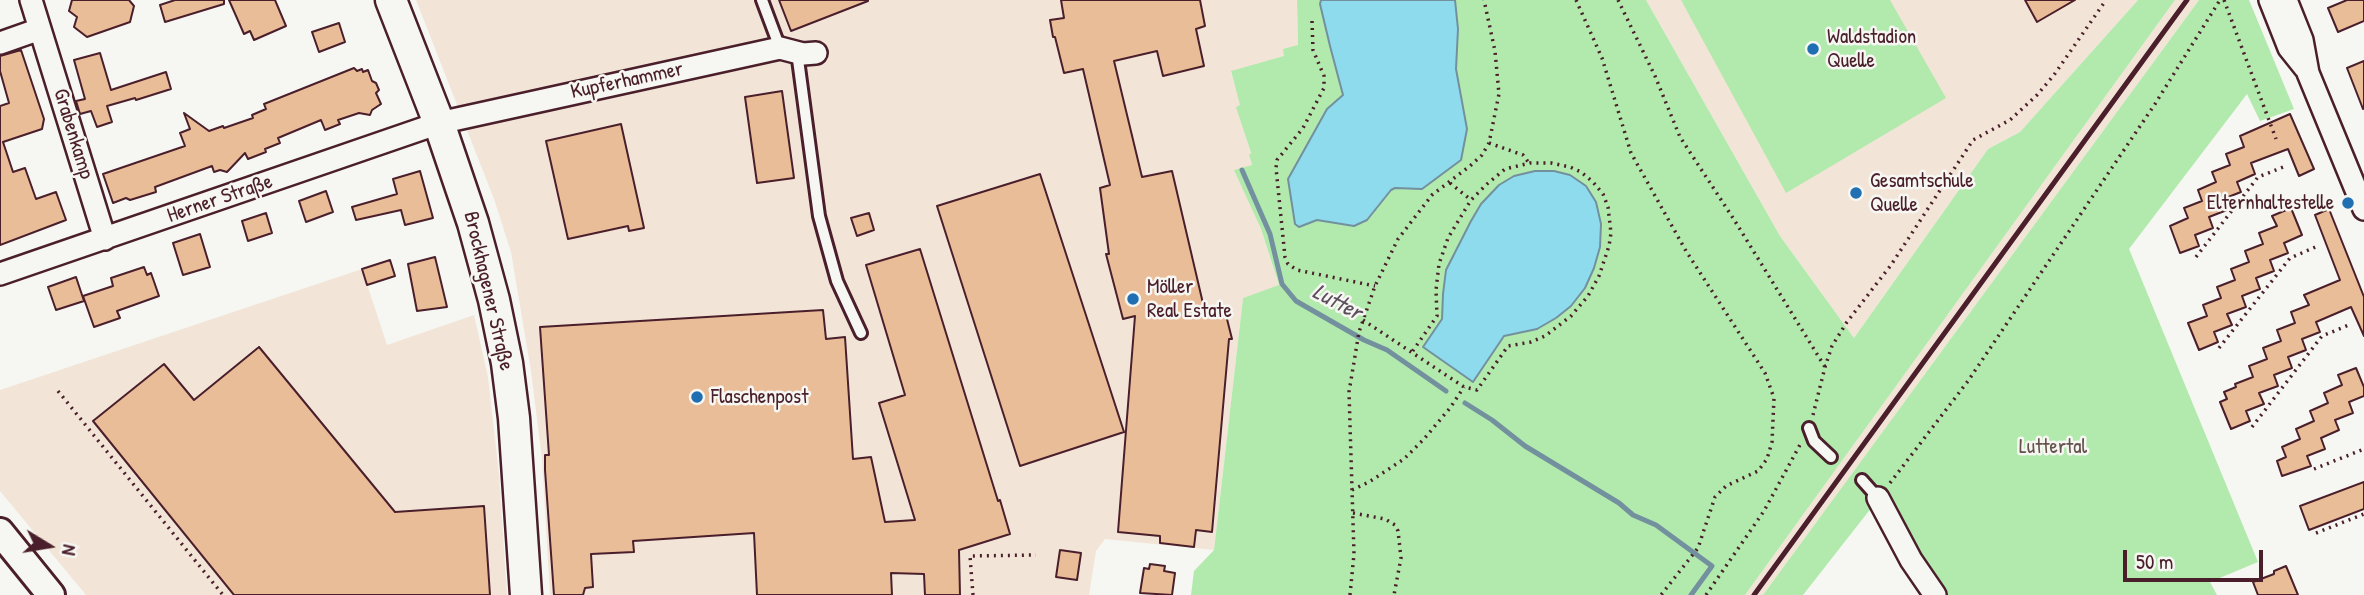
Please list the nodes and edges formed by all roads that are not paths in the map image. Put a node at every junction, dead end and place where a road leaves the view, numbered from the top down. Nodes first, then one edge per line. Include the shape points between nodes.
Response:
1 (31, 0) edge
2 (391, 0) edge
3 (762, 0) edge
4 (2270, 0) edge
5 (2286, 0) edge
6 (40, 29) junction
7 (0, 43) edge
8 (798, 51) junction
9 (2308, 73) junction
10 (439, 122) junction
11 (2356, 168) edge
12 (2364, 209) edge
13 (105, 239) junction
14 (0, 274) edge
15 (861, 333) dead end
16 (1810, 432) road end
17 (1831, 457) dead end
18 (1862, 480) dead end
19 (1878, 498) joint
20 (0, 532) edge
21 (51, 595) edge
22 (526, 595) edge
23 (1935, 595) edge

1 - 6 street, Grabenkamp
2 - 10 main road, Brockhagener Straße
3 - 8 lane
4 - 9 street via 2289,48
5 - 9 street via 2302,40
6 - 7 street
6 - 13 street, Grabenkamp
8 - 10 street, Kupferhammer
8 - 15 lane via 819,216 837,281
9 - 11 street
10 - 13 street, Herner Straße
10 - 22 main road, Brockhagener Straße via 473,223 507,363
11 - 12 street
13 - 14 street, Herner Straße
16 - 17 lane
18 - 19 lane
19 - 23 street
20 - 21 street

